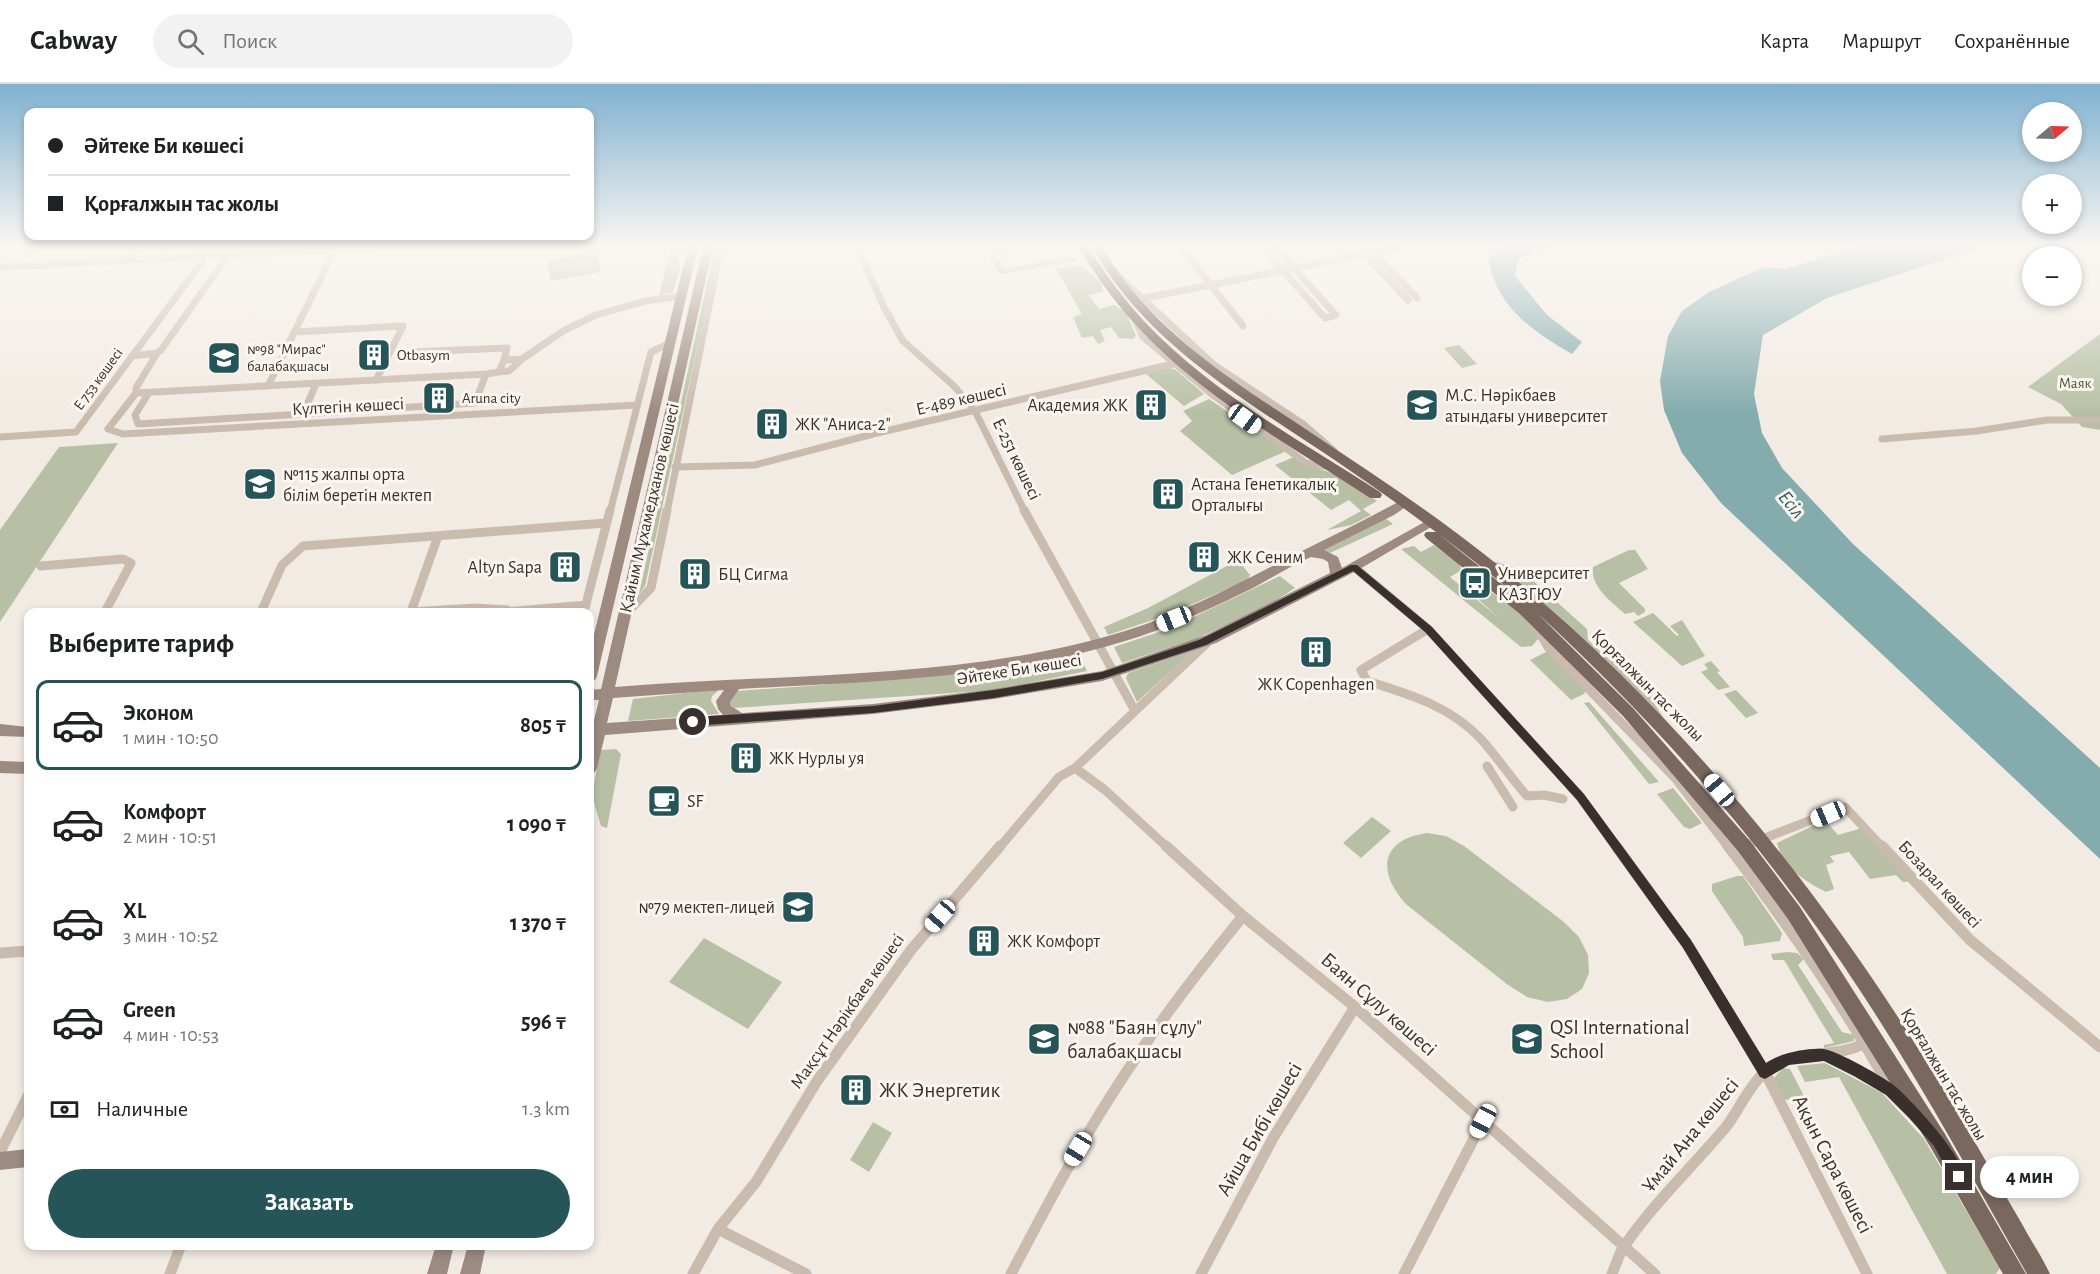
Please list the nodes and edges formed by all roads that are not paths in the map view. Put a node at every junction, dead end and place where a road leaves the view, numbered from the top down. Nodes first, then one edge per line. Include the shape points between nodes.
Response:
1 (172, 303) edge
2 (194, 303) edge
3 (310, 303) edge
4 (641, 303) edge
5 (679, 303) edge
6 (695, 303) edge
7 (710, 303) edge
8 (882, 303) edge
9 (1122, 303) edge
10 (1137, 303) edge
11 (1149, 303) edge
12 (1225, 303) edge
13 (1311, 303) edge
14 (1325, 303) edge
15 (1134, 317) junction
16 (1244, 326) dead end
17 (296, 332) junction
18 (670, 343) junction
19 (412, 352) dead end
20 (157, 353) junction
21 (132, 356) junction
22 (522, 359) junction
23 (504, 360) junction
24 (1173, 364) junction
25 (499, 372) junction
26 (486, 374) junction
27 (376, 380) junction
28 (316, 384) junction
29 (268, 386) junction
30 (136, 393) junction
31 (148, 394) junction
32 (637, 405) junction
33 (975, 411) junction
34 (303, 414) junction
35 (2100, 420) edge
36 (0, 438) edge
37 (1882, 439) dead end
38 (1338, 464) junction
39 (675, 466) junction
40 (1400, 506) junction
41 (606, 523) junction
42 (1427, 526) junction
43 (438, 536) junction
44 (1311, 553) junction
45 (41, 566) dead end
46 (1354, 567) junction
47 (1337, 575) junction
48 (107, 608) edge
49 (263, 608) edge
50 (413, 608) edge
51 (585, 608) edge
52 (1526, 610) junction
53 (625, 615) junction
54 (1428, 629) junction
55 (1211, 639) junction
56 (1099, 644) junction
57 (594, 651) edge
58 (1114, 672) junction
59 (736, 683) junction
60 (608, 694) junction
61 (594, 695) edge
62 (1134, 709) junction
63 (739, 718) junction
64 (0, 730) edge
65 (594, 730) edge
66 (24, 732) edge
67 (1487, 766) dead end
68 (0, 767) edge
69 (24, 768) edge
70 (1075, 768) junction
71 (1563, 799) dead end
72 (1513, 807) dead end
73 (1762, 841) junction
74 (1744, 846) junction
75 (1243, 916) junction
76 (24, 951) edge
77 (0, 953) edge
78 (1355, 1007) junction
79 (1865, 1043) junction
80 (2100, 1047) edge
81 (1825, 1055) junction
82 (1765, 1072) junction
83 (1891, 1090) junction
84 (24, 1104) edge
85 (1483, 1121) junction
86 (1938, 1141) junction
87 (0, 1152) edge
88 (24, 1158) edge
89 (0, 1161) edge
90 (718, 1228) junction
91 (1624, 1246) junction
92 (179, 1250) edge
93 (444, 1250) edge
94 (476, 1250) edge
95 (170, 1274) edge
96 (437, 1274) edge
97 (470, 1274) edge
98 (693, 1274) edge
99 (806, 1274) edge
100 (1011, 1274) edge
101 (1201, 1274) edge
102 (1404, 1274) edge
103 (1612, 1274) edge
104 (1655, 1274) edge
105 (1867, 1274) edge
106 (2015, 1274) edge
107 (2039, 1274) edge

1 - 21 street, Е 753 көшесі
2 - 20 street
3 - 17 street, Күлтегін көшесі
4 - 22 street via 596,315 563,331
5 - 18 street, Қайым Мұхамедханов көшесі
6 - 53 street, Қайым Мұхамедханов көшесі
7 - 39 street
8 - 33 street, Е-251 көшесі via 903,341 954,386
9 - 15 main road, Қорғалжын тас жолы
10 - 38 main road, Қорғалжын тас жолы via 1185,350
11 - 38 street via 1198,352 1234,380 1315,430
12 - 16 street
13 - 14 street via 1324,318 1336,315
15 - 24 street via 1143,337
15 - 38 main road, Қорғалжын тас жолы via 1229,397
17 - 27 street via 403,326
17 - 29 street, Күлтегін көшесі
18 - 32 street via 651,352
18 - 57 street, Қайым Мұхамедханов көшесі
19 - 23 street via 507,348
20 - 21 street
20 - 30 street
21 - 36 street, Е 753 көшесі via 76,432
22 - 23 street
22 - 25 street via 508,372
23 - 25 street
24 - 33 street, Е-489 көшесі
24 - 38 street via 1306,463
25 - 26 street
26 - 27 street
26 - 34 street via 475,403
27 - 28 street
28 - 29 street
28 - 34 street
29 - 31 street
30 - 31 street
30 - 32 street, Күлтегін көшесі via 108,429 123,434
31 - 34 street via 135,415 138,424
32 - 41 street
33 - 39 street, Е-489 көшесі via 755,465
33 - 56 street, Е-251 көшесі via 1026,514
35 - 37 street via 2047,420 1977,432
38 - 40 main road, Қорғалжын тас жолы
39 - 53 street via 651,588
40 - 42 main road, Қорғалжын тас жолы
40 - 44 street, Әйтеке Би көшесі
41 - 43 street
41 - 51 street
42 - 46 street, Әйтеке Би көшесі
42 - 52 main road, Қорғалжын тас жолы
42 - 73 main road, Қорғалжын тас жолы via 1477,555 1535,602 1683,747
43 - 49 street via 294,550 285,560
43 - 50 street
44 - 47 street via 1334,560
44 - 56 street, Әйтеке Би көшесі via 1225,598
45 - 48 street via 123,559 131,563
46 - 47 street, Әйтеке Би көшесі
46 - 54 street, Ақын Сара көшесі
47 - 55 street, Әйтеке Би көшесі
52 - 74 main road, Қорғалжын тас жолы via 1628,712
52 - 79 street via 1548,647 1682,787 1757,884
53 - 60 street, Қайым Мұхамедханов көшесі
54 - 71 street via 1361,670 1367,681 1424,698 1453,714 1480,738 1527,796
54 - 82 street, Ақын Сара көшесі via 1580,797 1687,944
55 - 58 street, Әйтеке Би көшесі
55 - 62 street, Мақсұт Нәрікбаев көшесі
56 - 58 street, Е-251 көшесі
56 - 59 street, Әйтеке Би көшесі via 1032,658 946,669 814,681
58 - 62 street, Е-251 көшесі
58 - 63 street, Әйтеке Би көшесі via 994,694 873,710
59 - 60 street, Әйтеке Би көшесі
59 - 63 street via 723,700 725,709
60 - 61 street, Әйтеке Би көшесі
60 - 65 street, Қайым Мұхамедханов көшесі
62 - 70 street, Мақсұт Нәрікбаев көшесі
63 - 65 street, Әйтеке Би көшесі
64 - 66 street
67 - 72 street
68 - 69 street
70 - 75 street, Баян Сұлу көшесі via 1105,790
70 - 90 street, Мақсұт Нәрікбаев көшесі via 1059,777 912,950 817,1081 756,1182
73 - 74 street, Бозарал көшесі
73 - 80 street, Бозарал көшесі via 1845,807 1970,940
73 - 107 main road, Қорғалжын тас жолы via 1905,1044
74 - 86 main road, Қорғалжын тас жолы via 1794,913
75 - 78 street, Баян Сұлу көшесі
75 - 100 street via 1151,1035 1115,1089 1066,1170
76 - 77 street
78 - 85 street, Баян Сұлу көшесі
78 - 101 street, Айша Бибі көшесі via 1273,1138
79 - 81 street, Ұмай Ана көшесі
79 - 83 street
81 - 82 street, Ұмай Ана көшесі via 1789,1059
81 - 83 street
82 - 91 street, Ұмай Ана көшесі via 1727,1125
82 - 105 street, Ақын Сара көшесі
83 - 86 street
84 - 87 street
85 - 91 street, Баян Сұлу көшесі
85 - 102 street
86 - 106 main road, Қорғалжын тас жолы
88 - 89 street
90 - 98 street, Мақсұт Нәрікбаев көшесі
90 - 99 street
91 - 103 street, Ұмай Ана көшесі
91 - 104 street, Баян Сұлу көшесі
92 - 95 street
93 - 96 street
94 - 97 street

